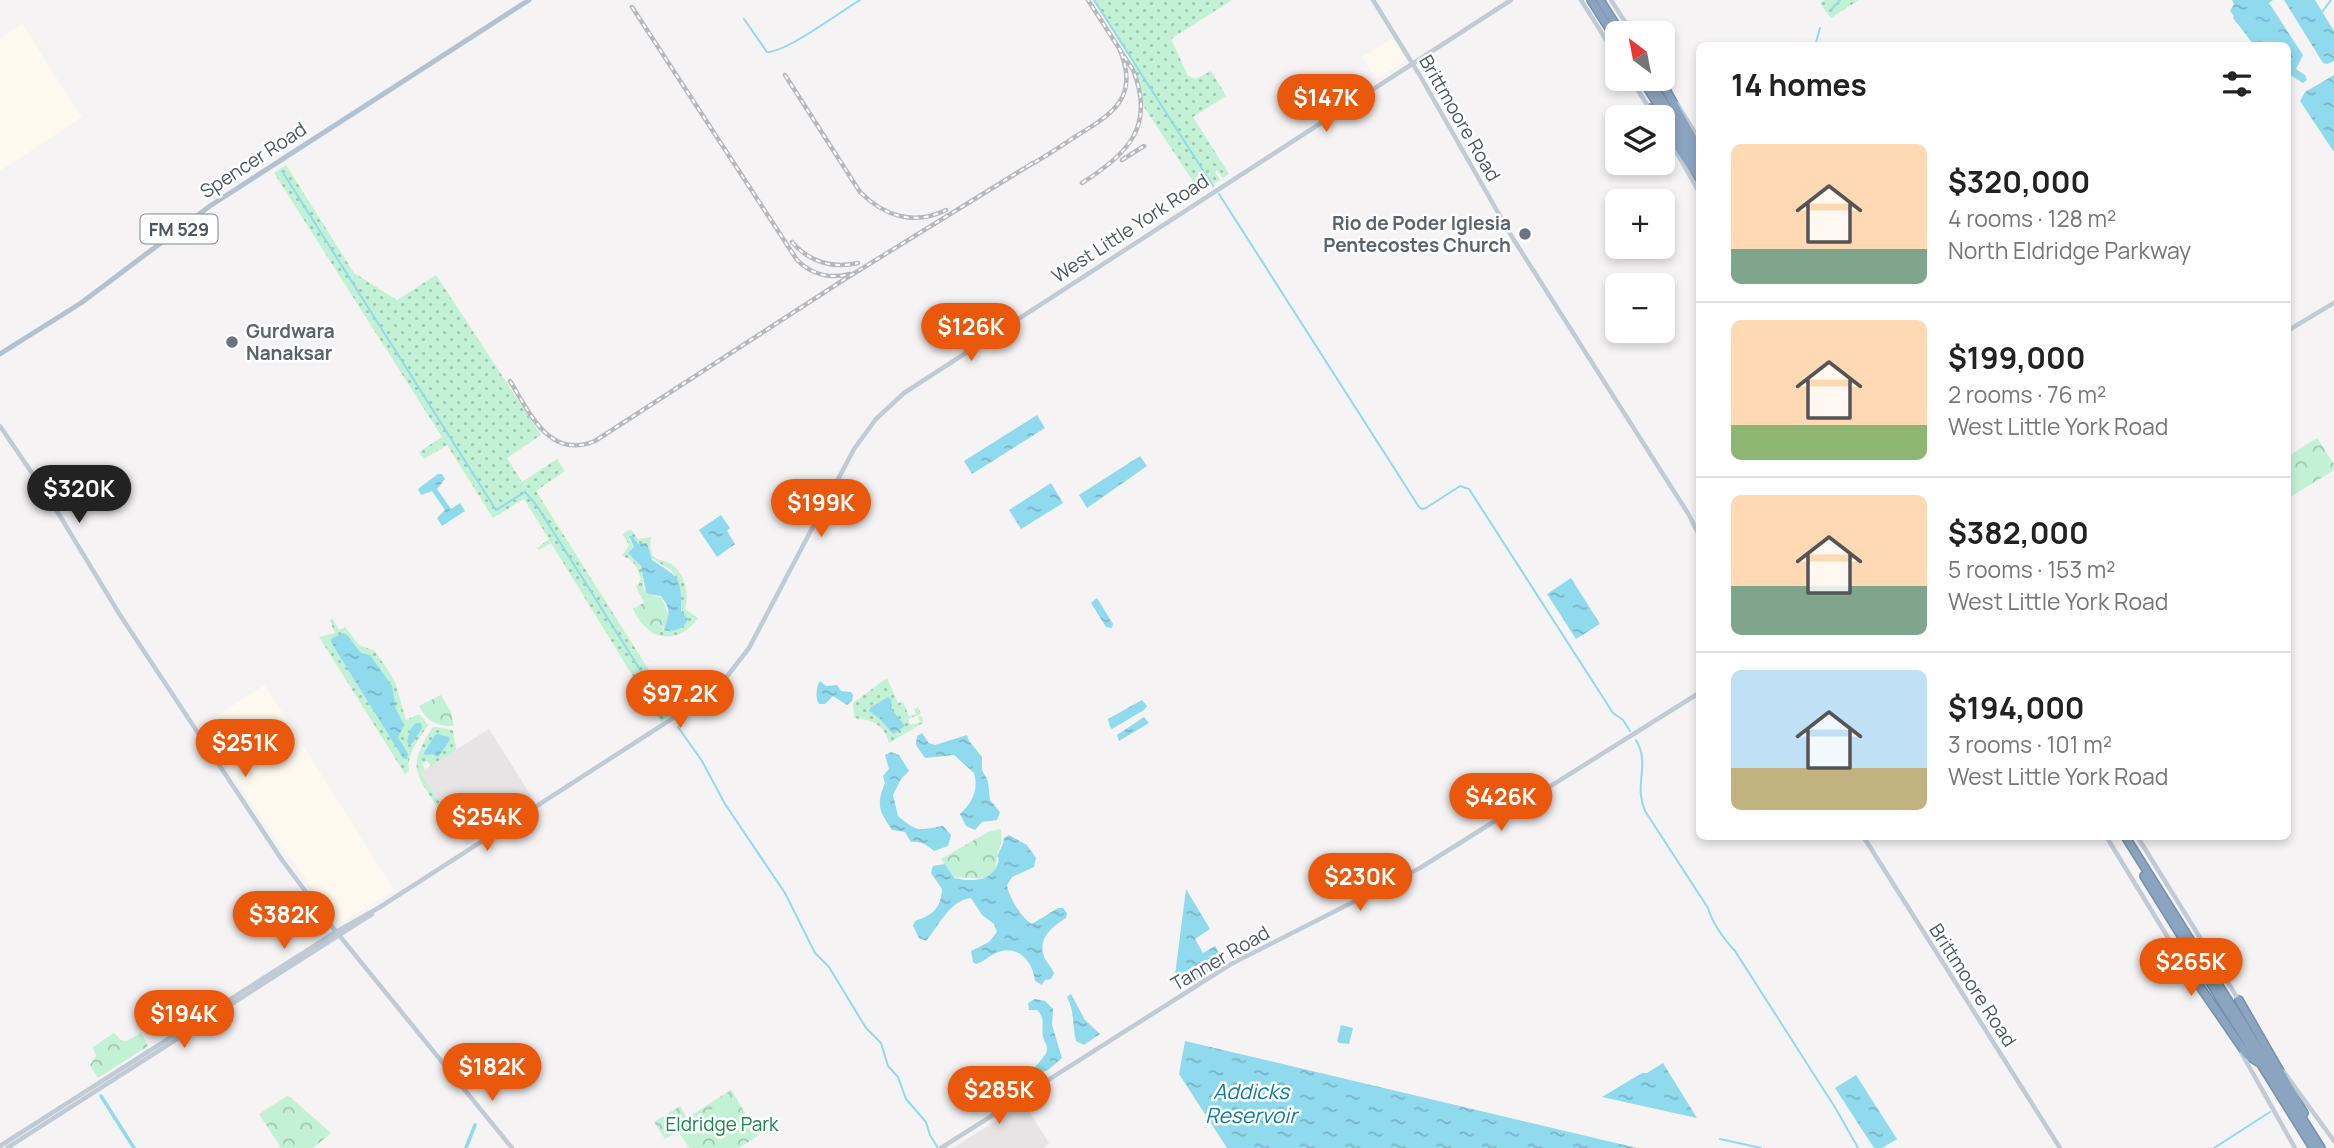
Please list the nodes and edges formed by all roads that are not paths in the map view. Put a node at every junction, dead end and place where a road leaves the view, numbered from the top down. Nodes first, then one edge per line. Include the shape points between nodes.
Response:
1 (529, 0) edge
2 (1373, 0) edge
3 (1511, 0) edge
4 (1581, 0) edge
5 (1591, 0) edge
6 (1600, 0) edge
7 (1611, 0) edge
8 (1613, 21) edge
9 (1624, 21) edge
10 (1605, 22) edge
11 (1605, 38) edge
12 (1413, 63) junction
13 (1649, 91) edge
14 (1657, 91) edge
15 (1668, 91) edge
16 (1669, 91) edge
17 (1696, 134) edge
18 (1696, 143) edge
19 (1675, 145) edge
20 (1675, 150) edge
21 (1696, 153) edge
22 (1696, 166) edge
23 (1696, 174) edge
24 (1696, 187) edge
25 (2334, 303) edge
26 (2291, 329) edge
27 (0, 354) edge
28 (0, 419) edge
29 (2, 428) edge
30 (1696, 530) edge
31 (1696, 695) edge
32 (1866, 840) edge
33 (2108, 840) edge
34 (2121, 840) edge
35 (2128, 840) edge
36 (2139, 840) edge
37 (338, 934) junction
38 (2183, 962) junction
39 (2239, 1000) junction
40 (2260, 1063) junction
41 (95, 1088) junction
42 (2310, 1129) junction
43 (2334, 1141) edge
44 (0, 1146) edge
45 (7, 1148) edge
46 (512, 1148) edge
47 (941, 1148) edge
48 (2060, 1148) edge
49 (2295, 1148) edge
50 (2313, 1148) edge
51 (2321, 1148) edge

1 - 27 main road, Spencer Road / FM 529 via 217,201 81,303
2 - 12 main road, Brittmoore Road
3 - 12 main road, West Little York Road
4 - 11 main road
5 - 10 highway
6 - 8 highway
7 - 9 main road
12 - 30 main road, Brittmoore Road via 1512,237
12 - 37 main road, West Little York Road via 904,393 876,419 854,449 757,634 717,686 678,717
13 - 22 highway
14 - 21 highway
15 - 18 highway
16 - 17 main road
19 - 23 highway
20 - 24 main road
25 - 26 main road
28 - 29 main road
29 - 37 main road via 205,746
31 - 47 main road, Tanner Road via 1420,869 1231,964
32 - 48 main road, Brittmoore Road
33 - 38 main road
34 - 40 highway
35 - 42 highway
36 - 39 main road
37 - 41 main road, West Little York Road
37 - 46 main road
38 - 40 highway via 2247,1055
38 - 49 main road via 2264,1088
39 - 42 highway
39 - 43 main road
40 - 50 highway
41 - 44 main road, West Little York Road
41 - 45 main road, West Little York Road
42 - 51 highway

